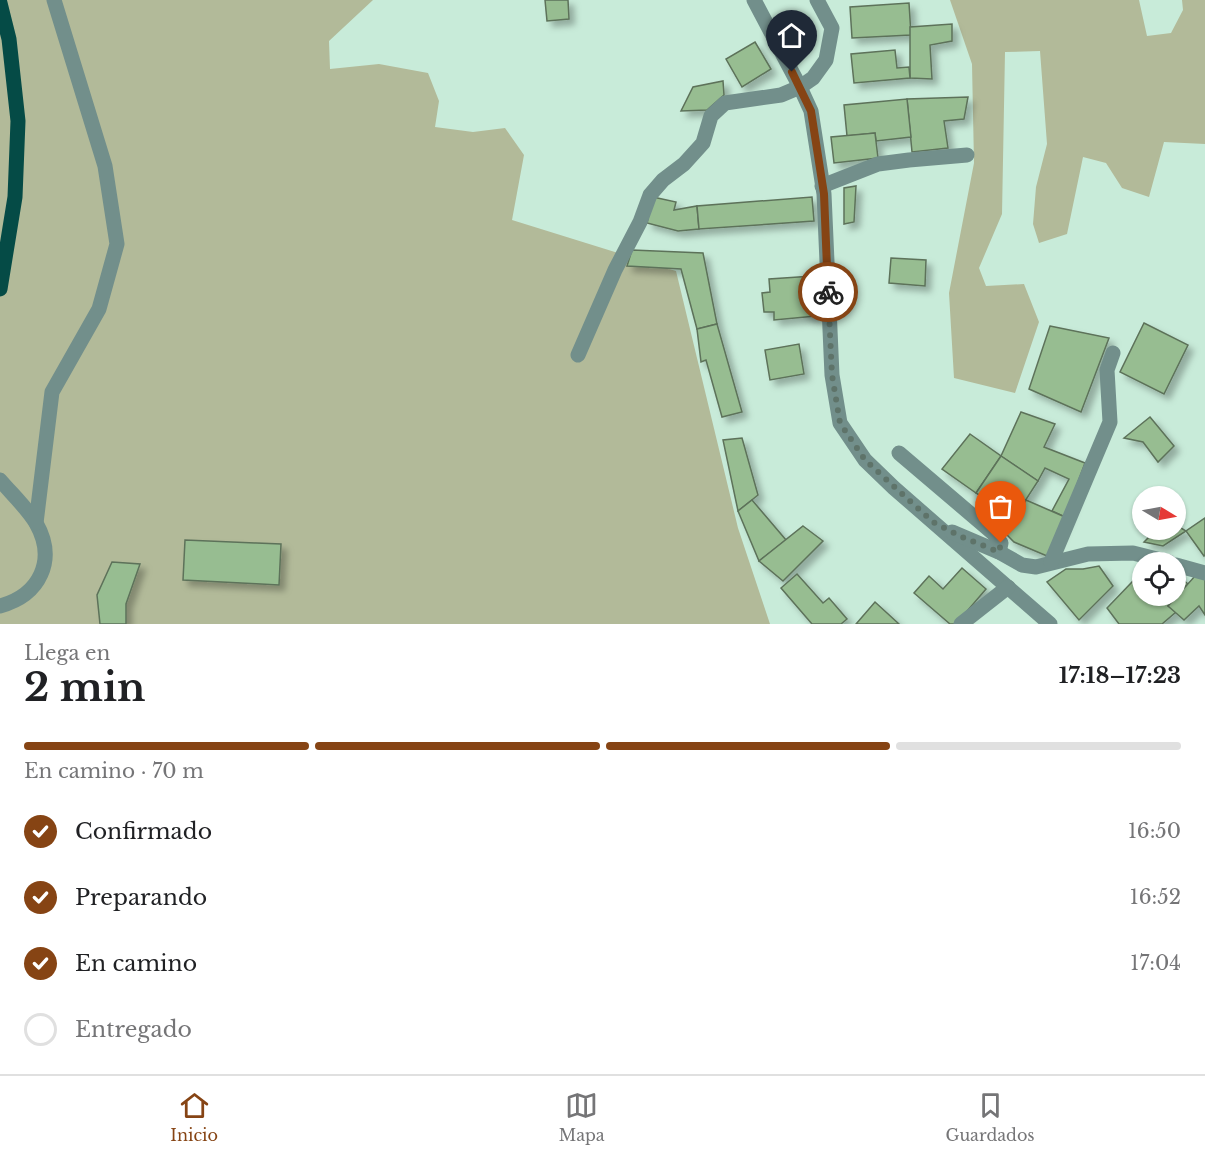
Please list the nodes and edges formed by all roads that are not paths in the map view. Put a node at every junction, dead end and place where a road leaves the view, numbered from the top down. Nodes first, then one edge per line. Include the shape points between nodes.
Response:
1 (54, 0) edge
2 (754, 0) edge
3 (817, 0) edge
4 (0, 3) edge
5 (801, 87) junction
6 (967, 155) dead end
7 (822, 186) junction
8 (0, 289) edge
9 (1113, 353) dead end
10 (578, 355) dead end
11 (899, 453) dead end
12 (0, 480) edge
13 (933, 522) junction
14 (36, 523) junction
15 (999, 552) junction
16 (1132, 553) edge
17 (1050, 562) junction
18 (1186, 567) edge
19 (1205, 573) edge
20 (1008, 587) junction
21 (0, 606) edge
22 (961, 624) edge
23 (1050, 624) edge

1 - 14 street via 105,166 117,244 99,309 52,392
2 - 5 street
3 - 5 street via 832,28 826,60
4 - 8 main road via 9,39 18,121 15,197
5 - 7 street via 811,111
5 - 10 street via 780,95 725,102 711,116 703,143 650,195
6 - 7 street via 878,164
7 - 13 street via 832,375 840,423 865,460
9 - 17 street via 1107,370 1110,422
11 - 15 street via 993,533 1001,543
12 - 14 street
13 - 15 street
13 - 20 street
14 - 21 street via 45,550 42,572 32,591
15 - 17 street via 1022,565 1036,567
16 - 17 street via 1088,554
18 - 19 street
20 - 22 street
20 - 23 street

